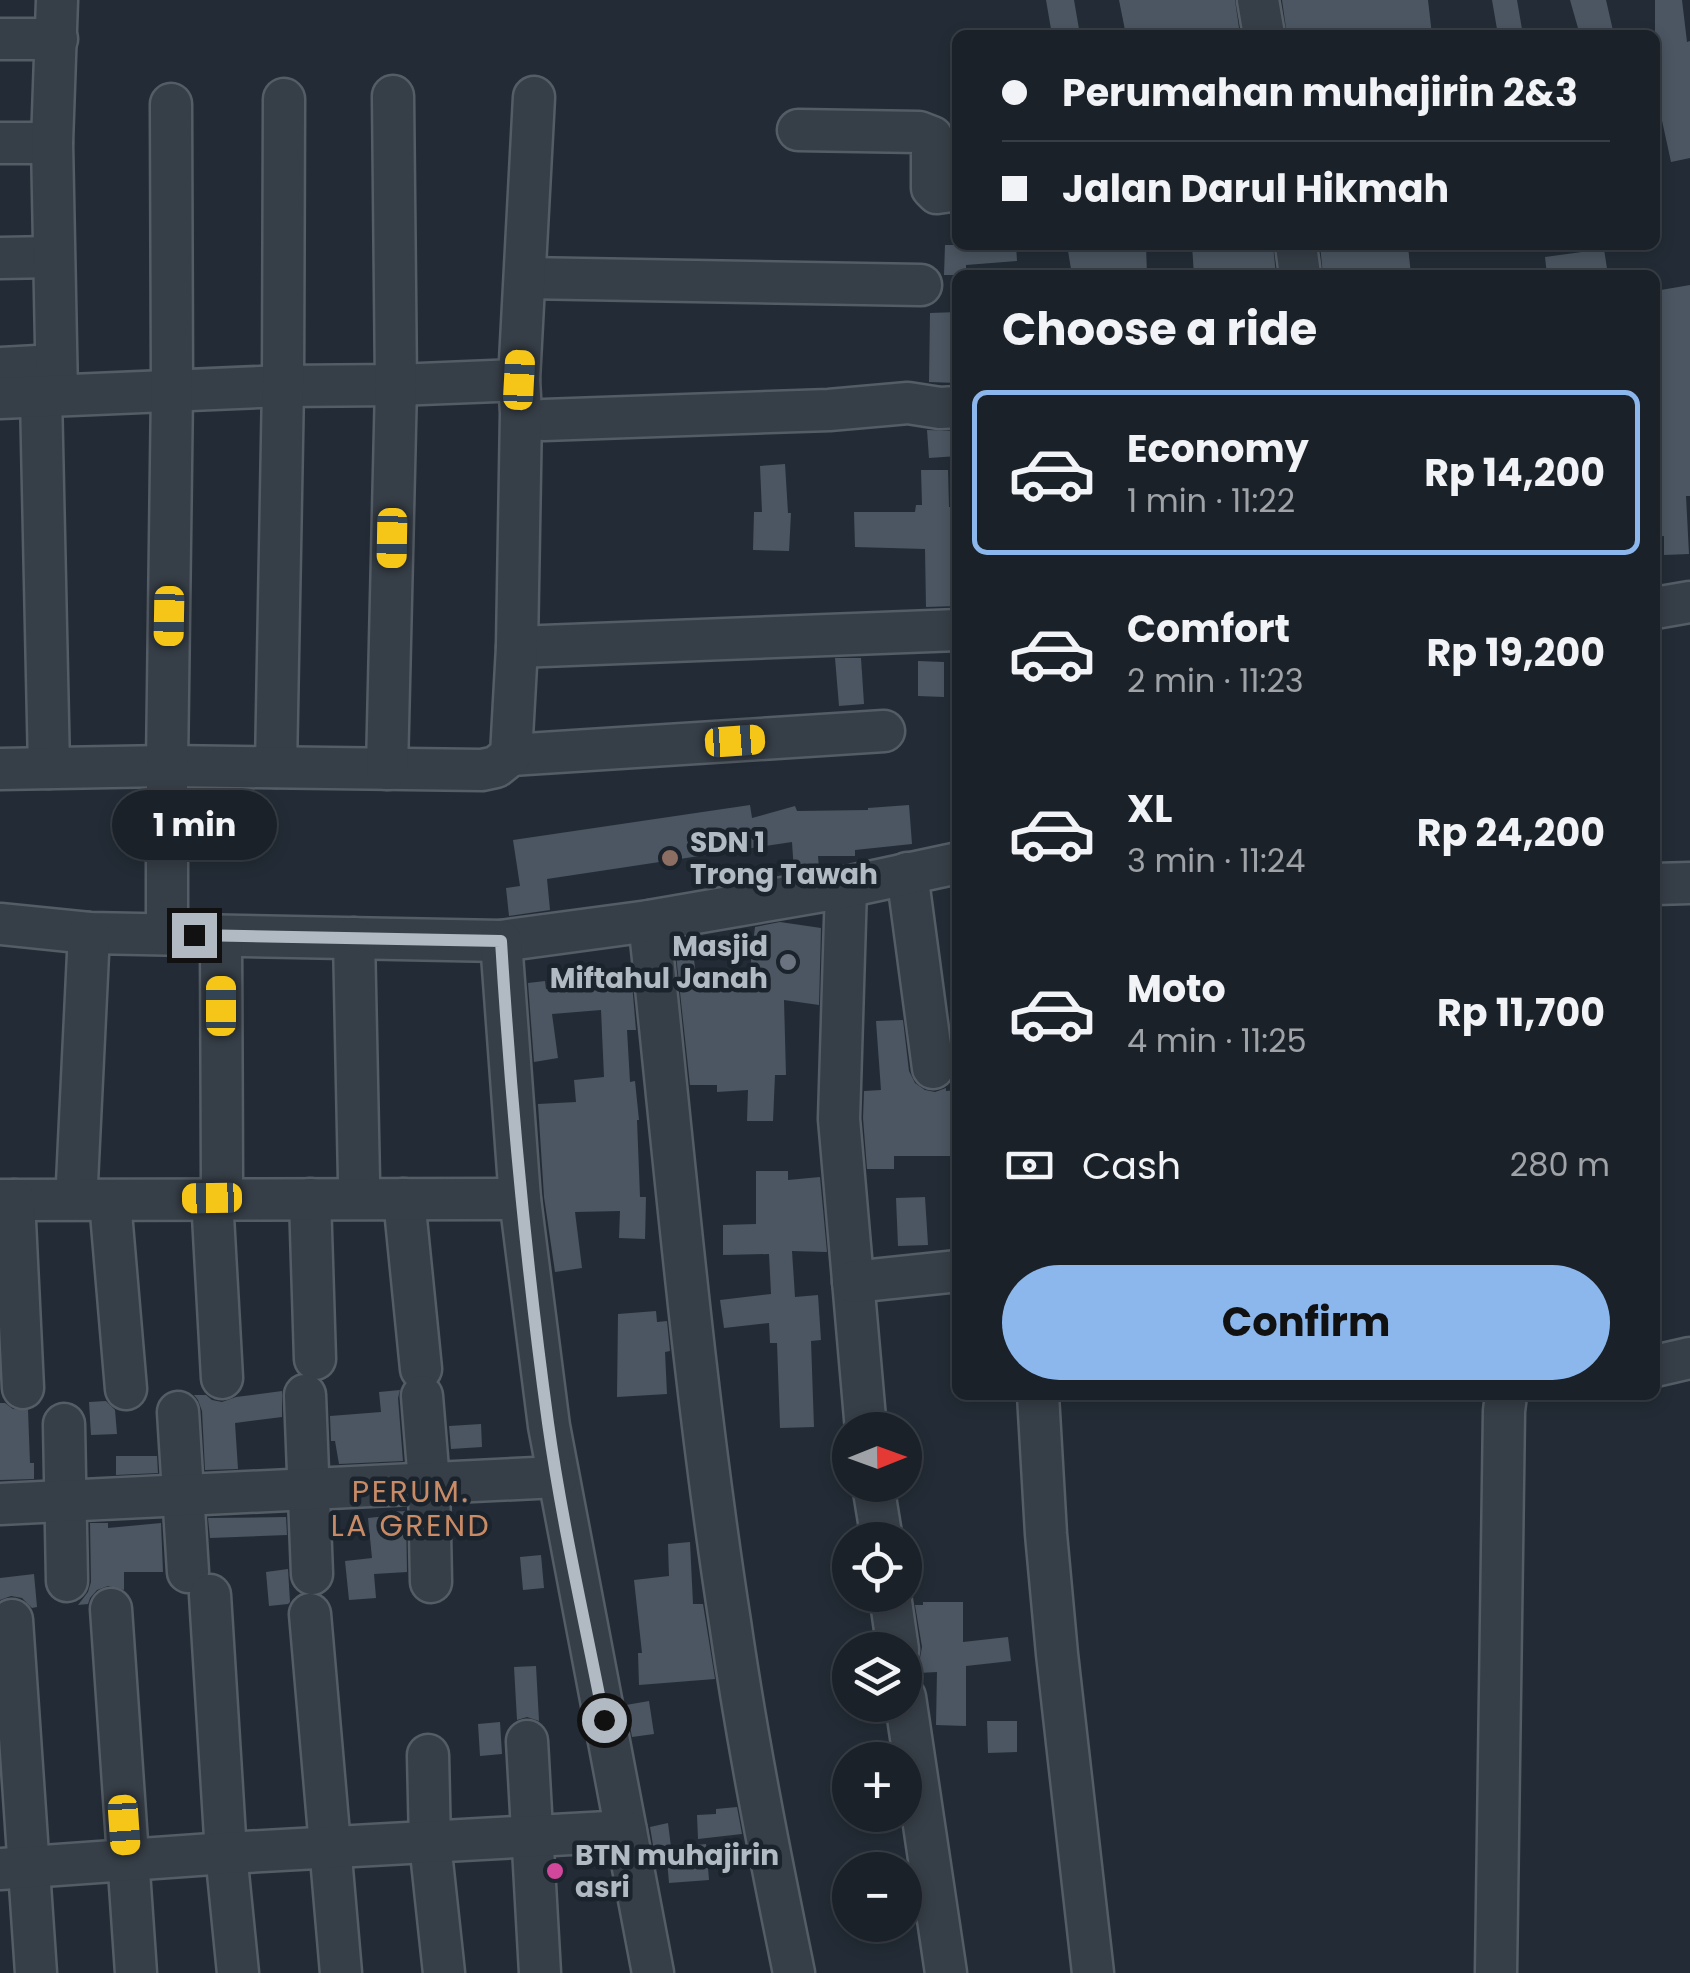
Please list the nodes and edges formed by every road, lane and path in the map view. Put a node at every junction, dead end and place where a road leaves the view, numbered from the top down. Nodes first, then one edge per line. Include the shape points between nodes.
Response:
1 (1258, 0) edge
2 (57, 20) edge
3 (1263, 30) edge
4 (0, 38) edge
5 (392, 96) dead end
6 (534, 97) dead end
7 (284, 98) dead end
8 (171, 104) dead end
9 (798, 130) dead end
10 (0, 143) edge
11 (52, 143) junction
12 (952, 191) edge
13 (0, 258) edge
14 (52, 258) junction
15 (525, 278) junction
16 (921, 285) dead end
17 (0, 368) edge
18 (519, 380) junction
19 (396, 385) junction
20 (51, 386) junction
21 (284, 386) junction
22 (172, 390) junction
23 (0, 398) edge
24 (952, 407) edge
25 (544, 420) dead end
26 (1690, 602) edge
27 (1660, 607) edge
28 (952, 630) edge
29 (516, 647) junction
30 (884, 731) dead end
31 (510, 756) junction
32 (166, 766) junction
33 (276, 767) junction
34 (49, 768) junction
35 (0, 769) edge
36 (386, 769) junction
37 (952, 863) edge
38 (907, 873) junction
39 (1690, 882) edge
40 (1660, 884) edge
41 (846, 887) junction
42 (649, 921) junction
43 (0, 924) edge
44 (89, 933) junction
45 (167, 934) junction
46 (221, 936) junction
47 (354, 938) junction
48 (501, 941) junction
49 (933, 1068) dead end
50 (359, 1180) dead end
51 (217, 1190) junction
52 (94, 1192) junction
53 (310, 1199) junction
54 (404, 1199) junction
55 (520, 1199) junction
56 (7, 1200) edge
57 (952, 1272) edge
58 (853, 1282) junction
59 (1690, 1358) edge
60 (1660, 1365) edge
61 (222, 1378) dead end
62 (23, 1388) dead end
63 (126, 1389) dead end
64 (1038, 1400) edge
65 (1506, 1400) edge
66 (178, 1412) dead end
67 (864, 1412) edge
68 (64, 1424) dead end
69 (557, 1477) junction
70 (429, 1482) junction
71 (310, 1490) junction
72 (182, 1495) junction
73 (64, 1502) junction
74 (0, 1504) edge
75 (312, 1574) dead end
76 (67, 1582) dead end
77 (431, 1582) dead end
78 (111, 1609) dead end
79 (310, 1614) dead end
80 (12, 1620) dead end
81 (909, 1722) edge
82 (527, 1741) dead end
83 (428, 1756) dead end
84 (626, 1831) junction
85 (532, 1837) junction
86 (430, 1843) junction
87 (330, 1848) junction
88 (226, 1853) junction
89 (126, 1860) junction
90 (14, 1868) edge
91 (36, 1973) edge
92 (136, 1973) edge
93 (238, 1973) edge
94 (341, 1973) edge
95 (444, 1973) edge
96 (540, 1973) edge
97 (652, 1973) edge
98 (794, 1973) edge
99 (946, 1973) edge
100 (1093, 1973) edge
101 (1496, 1973) edge

1 - 3 street
2 - 4 street
2 - 11 street
5 - 19 street
6 - 15 street
7 - 21 street
8 - 22 street
9 - 12 street via 927,134 932,188
10 - 11 street
11 - 14 street
13 - 14 street
14 - 20 street
15 - 16 street
15 - 18 street
17 - 20 street
18 - 19 street
18 - 29 street
19 - 21 street
19 - 36 street
20 - 22 street
20 - 23 street
20 - 34 street
21 - 22 street
21 - 33 street
22 - 32 street
24 - 25 street via 908,402
26 - 27 street
28 - 29 street
29 - 31 street
30 - 31 street
31 - 36 street via 482,770
32 - 33 street
32 - 34 street
32 - 45 street
33 - 36 street
34 - 35 street
37 - 38 street
38 - 41 street
38 - 49 street
39 - 40 street
41 - 42 street
41 - 58 street via 838,1118
42 - 48 street
42 - 98 street via 730,1622
43 - 44 street
44 - 45 street
44 - 52 street
45 - 46 street
46 - 47 street
46 - 51 street
47 - 48 street
47 - 50 street
48 - 55 street
51 - 52 street
51 - 53 street
51 - 61 street
52 - 56 street
52 - 63 street
53 - 54 street
53 - 71 street
54 - 55 street
54 - 70 street
55 - 69 street
56 - 62 street
57 - 58 street
58 - 67 street
59 - 60 street
64 - 100 street via 1057,1654
65 - 101 street
66 - 72 street
68 - 73 street
69 - 70 street
69 - 84 street
70 - 71 street
70 - 77 street
71 - 72 street
71 - 75 street
72 - 73 street
72 - 88 street via 199,1583
73 - 74 street
73 - 76 street
78 - 89 street
79 - 87 street
80 - 90 street
81 - 99 street
82 - 85 street
83 - 86 street
84 - 85 street
84 - 97 street
85 - 86 street
85 - 96 street
86 - 87 street
86 - 95 street
87 - 88 street
87 - 94 street
88 - 89 street
88 - 93 street
89 - 90 street
89 - 92 street
90 - 91 street

